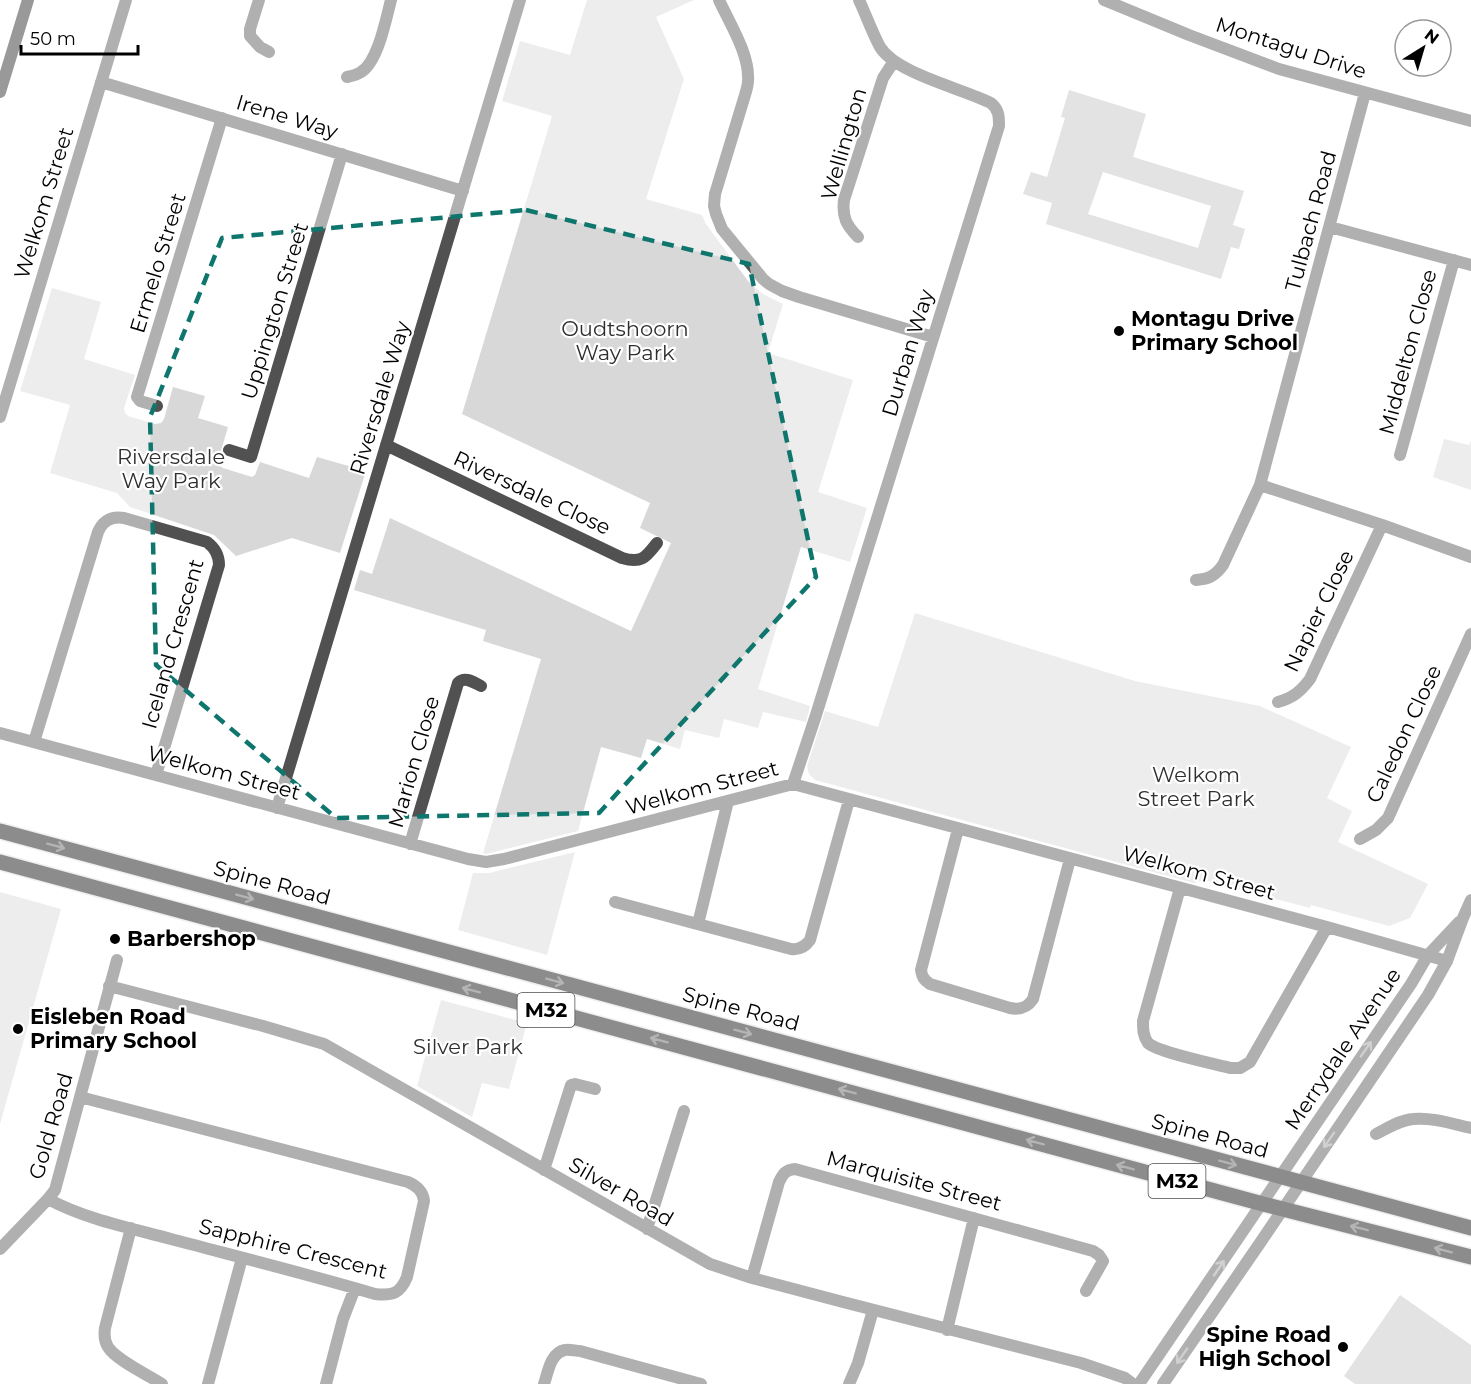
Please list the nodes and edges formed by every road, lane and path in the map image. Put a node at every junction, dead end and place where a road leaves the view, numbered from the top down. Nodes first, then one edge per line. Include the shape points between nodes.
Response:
1 (28, 0) edge
2 (126, 0) edge
3 (259, 0) edge
4 (391, 0) edge
5 (520, 0) edge
6 (719, 0) edge
7 (859, 0) edge
8 (1104, 0) edge
9 (269, 52) dead end
10 (894, 61) junction
11 (347, 77) dead end
12 (100, 82) junction
13 (0, 92) edge
14 (1365, 93) junction
15 (222, 118) junction
16 (1471, 121) edge
17 (342, 154) junction
18 (463, 191) junction
19 (1330, 227) junction
20 (858, 237) dead end
21 (1454, 260) junction
22 (1471, 265) edge
23 (933, 337) junction
24 (157, 406) dead end
25 (0, 417) edge
26 (386, 445) junction
27 (230, 450) dead end
28 (1400, 455) dead end
29 (1260, 485) junction
30 (1382, 525) junction
31 (657, 543) dead end
32 (1471, 557) edge
33 (1196, 580) dead end
34 (1471, 634) edge
35 (481, 686) dead end
36 (1278, 702) dead end
37 (0, 733) edge
38 (34, 742) junction
39 (156, 775) junction
40 (793, 784) junction
41 (849, 800) junction
42 (728, 801) junction
43 (277, 808) junction
44 (958, 829) junction
45 (0, 831) edge
46 (1360, 839) dead end
47 (410, 844) junction
48 (1070, 859) junction
49 (0, 862) edge
50 (1180, 888) junction
51 (1471, 900) edge
52 (615, 902) dead end
53 (1463, 918) junction
54 (698, 924) junction
55 (1327, 927) junction
56 (1428, 955) junction
57 (117, 960) dead end
58 (1447, 961) junction
59 (109, 986) junction
60 (595, 1089) dead end
61 (80, 1097) junction
62 (684, 1111) dead end
63 (1471, 1128) edge
64 (1376, 1134) dead end
65 (544, 1170) junction
66 (1280, 1177) junction
67 (1301, 1182) junction
68 (48, 1199) junction
69 (1263, 1204) junction
70 (1284, 1209) junction
71 (974, 1218) junction
72 (131, 1228) junction
73 (1471, 1228) edge
74 (647, 1229) junction
75 (0, 1249) edge
76 (1471, 1257) edge
77 (242, 1258) junction
78 (752, 1278) junction
79 (355, 1288) junction
80 (1086, 1291) dead end
81 (873, 1310) junction
82 (947, 1330) junction
83 (162, 1384) edge
84 (208, 1384) edge
85 (326, 1384) edge
86 (544, 1384) edge
87 (701, 1384) edge
88 (849, 1384) edge
89 (1132, 1384) edge
90 (1139, 1384) edge
91 (1163, 1384) edge

1 - 13 main road
2 - 12 street, Welkom Street
3 - 9 street via 250,36
4 - 11 street via 370,63 360,73
5 - 18 street, Riversdale Way
6 - 23 street via 744,53 748,81 715,194 714,206 722,229 774,287
7 - 10 street, Durban Way via 880,47
8 - 14 street, Montagu Drive via 1279,69
10 - 20 street, Wellington via 883,78 844,200 846,222
10 - 23 street, Durban Way via 981,98 996,107 999,114 999,126
12 - 15 street, Irene Way
12 - 25 street, Welkom Street
14 - 16 street, Montagu Drive
14 - 19 street, Tulbach Road
15 - 17 street, Irene Way
15 - 24 street, Ermelo Street via 136,397
17 - 18 street, Irene Way
17 - 27 street, Uppington Street via 251,457
18 - 26 street, Riversdale Way
19 - 21 street
19 - 29 street, Tulbach Road
21 - 22 street
21 - 28 street, Middelton Close
23 - 40 street, Durban Way
26 - 31 street, Riversdale Close via 622,558 642,559
26 - 43 street, Riversdale Way
29 - 30 street
29 - 33 street, Tulbach Road via 1223,565 1208,579
30 - 32 street
30 - 36 street, Napier Close via 1310,679 1296,695
34 - 46 street, Caledon Close via 1388,818
35 - 47 street, Marion Close via 465,679 458,683
37 - 38 street, Welkom Street
38 - 39 street, Welkom Street
38 - 39 street, Iceland Crescent via 98,532 111,518 124,518 207,542 219,559
39 - 43 street, Welkom Street
40 - 41 street, Welkom Street
40 - 42 street, Welkom Street
41 - 44 street, Welkom Street
41 - 54 street via 807,944 791,949
42 - 47 street, Welkom Street via 497,861 468,859
42 - 54 street
43 - 47 street, Welkom Street
44 - 48 street, Welkom Street
44 - 48 street via 921,970 923,978 930,984 1010,1008 1023,1008 1033,999
45 -> 66 main road, Spine Road / M32
48 - 50 street, Welkom Street
69 -> 49 main road, M32
50 - 55 street, Welkom Street
50 - 55 street via 1143,1030 1154,1047 1219,1065 1236,1069 1250,1062
51 - 53 street, Merrydale Avenue
52 - 54 street
53 - 56 street, Merrydale Avenue
53 - 58 street, Merrydale Avenue
55 - 56 street, Welkom Street
56 - 58 street, Welkom Street
66 -> 56 street, Merrydale Avenue
57 - 59 street, Gold Road
58 -> 67 street, Merrydale Avenue
59 - 61 street, Gold Road
59 - 65 street, Silver Road via 324,1044
60 - 65 street via 575,1084 569,1087
61 - 68 street, Gold Road via 60,1176
61 - 79 street, Sapphire Crescent via 416,1186 424,1201 403,1286 388,1295
62 - 74 street
63 - 64 street via 1412,1119
65 - 74 street, Silver Road
66 - 67 main road, Spine Road / M32
66 - 69 street, Merrydale Avenue
67 - 70 street, Merrydale Avenue
67 - 73 main road, Spine Road / M32
68 - 72 street, Sapphire Crescent
68 - 75 street, Gold Road
69 - 70 main road, M32
90 -> 69 street, Merrydale Avenue
76 -> 70 main road, M32
70 -> 91 street, Merrydale Avenue
71 - 78 street, Marquisite Street via 788,1170 779,1182
71 - 80 street, Marquisite Street via 1093,1251 1103,1261
71 - 82 street
72 - 77 street, Sapphire Crescent
72 - 83 street via 104,1337 112,1352
74 - 78 street, Silver Road via 710,1264
77 - 79 street, Sapphire Crescent
77 - 84 street
78 - 81 street, Silver Road
79 - 85 street
81 - 82 street, Silver Road
81 - 88 street
82 - 89 street, Silver Road via 1081,1363
86 - 87 street via 551,1361 565,1350

